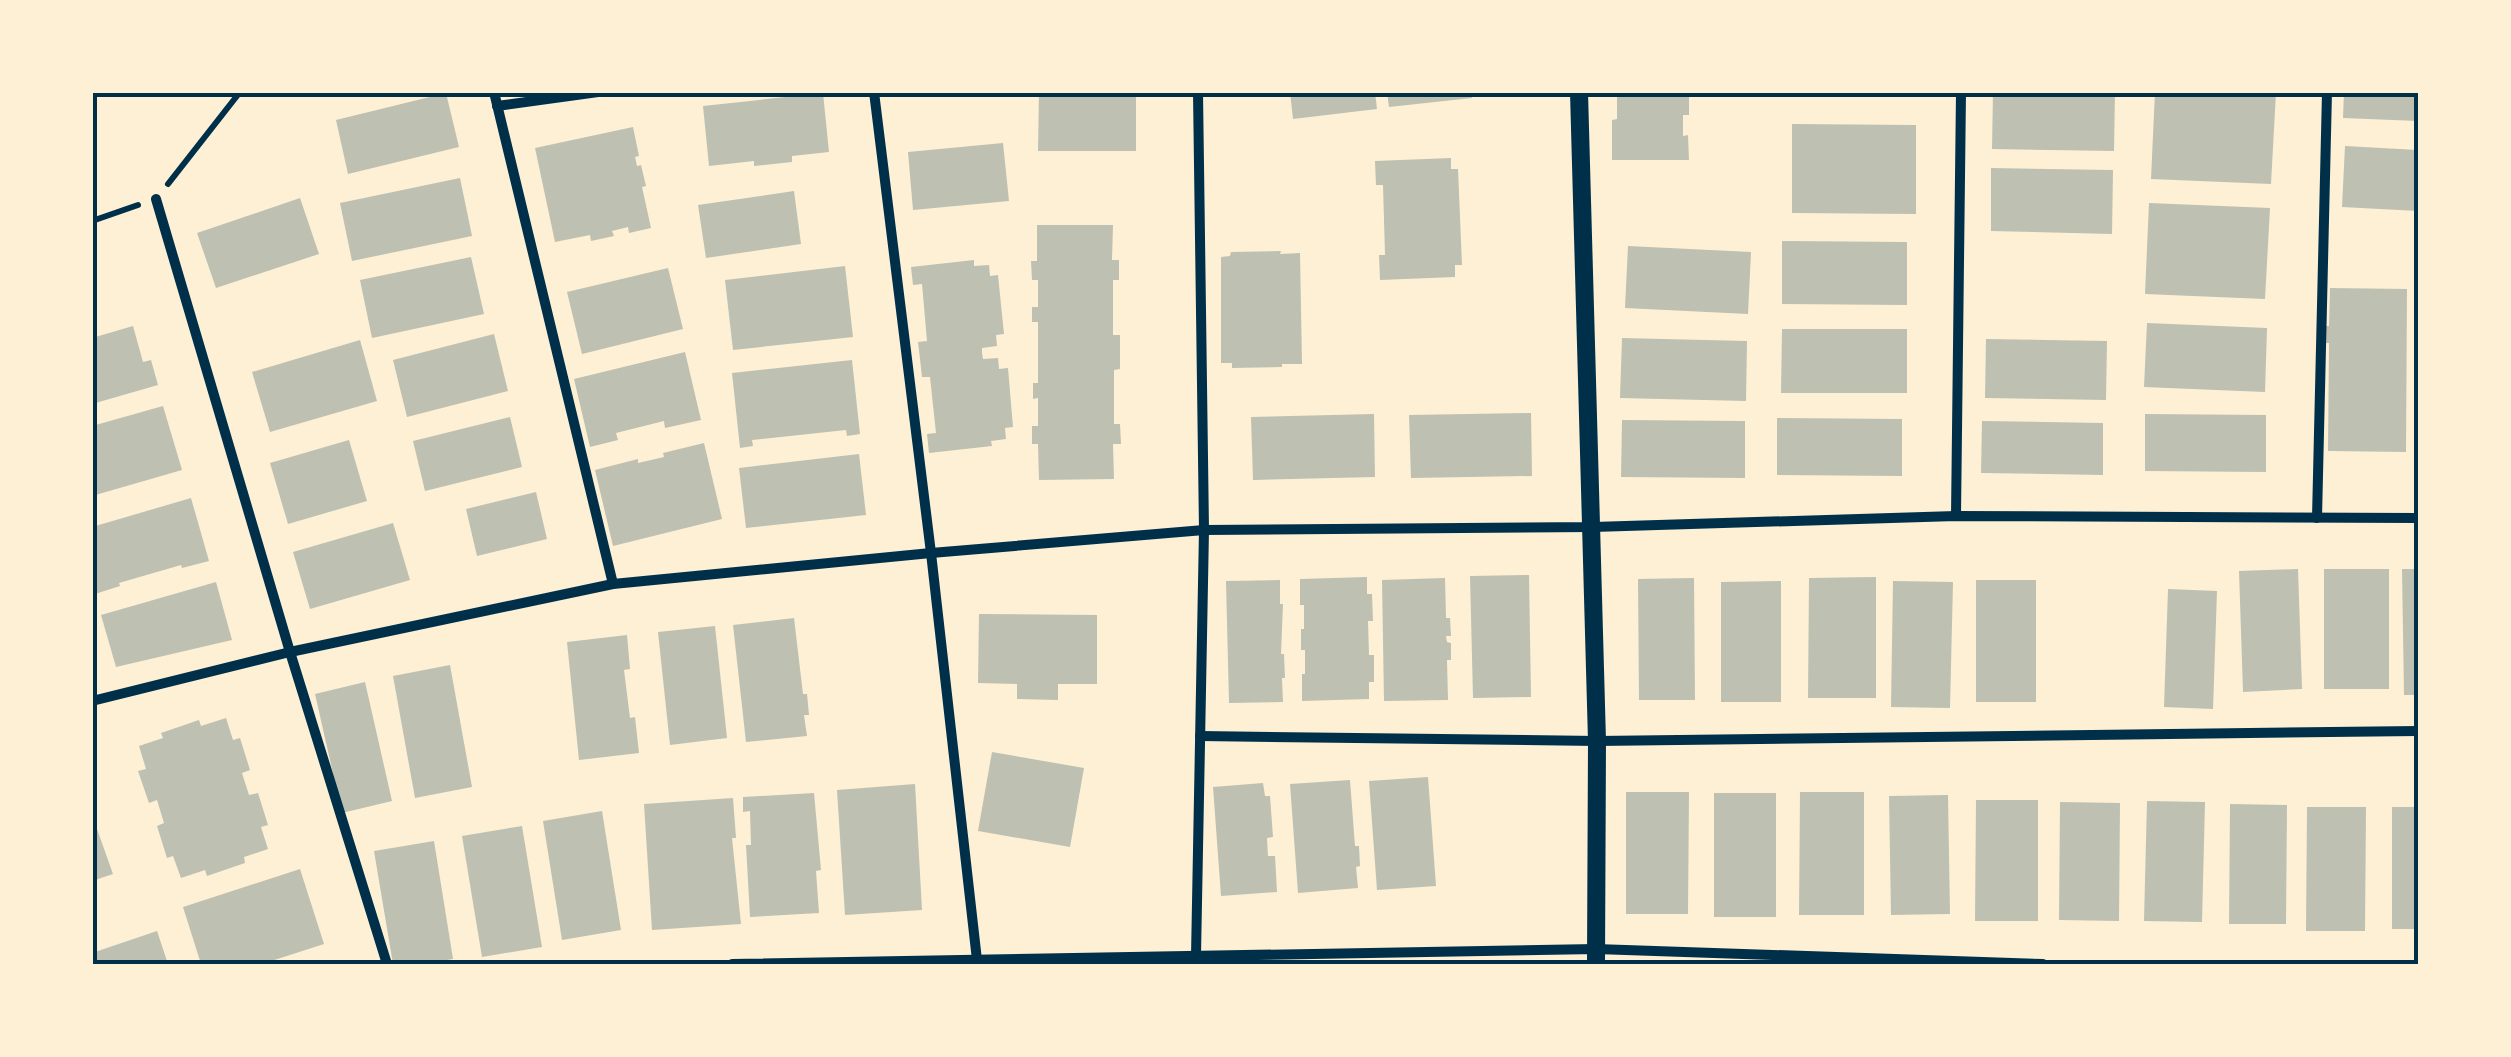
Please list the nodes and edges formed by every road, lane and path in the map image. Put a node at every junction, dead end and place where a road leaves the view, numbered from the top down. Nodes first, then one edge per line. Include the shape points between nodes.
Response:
1 (240, 92) edge
2 (494, 92) edge
3 (598, 92) edge
4 (874, 92) edge
5 (1198, 92) edge
6 (1580, 92) edge
7 (1961, 92) edge
8 (2328, 92) edge
9 (498, 106) junction
10 (156, 199) junction
11 (92, 222) edge
12 (1956, 516) junction
13 (2318, 518) junction
14 (2418, 518) edge
15 (1593, 527) junction
16 (1204, 530) junction
17 (931, 553) junction
18 (612, 584) junction
19 (290, 652) junction
20 (92, 701) edge
21 (2418, 730) edge
22 (1200, 736) junction
23 (1597, 741) junction
24 (1196, 956) junction
25 (1596, 957) edge
26 (977, 960) junction
27 (387, 964) edge
28 (735, 964) edge
29 (2043, 964) edge

1 - 10 path
2 - 9 street
3 - 9 street
4 - 17 street
5 - 16 street
6 - 15 street
7 - 12 street
8 - 13 street
9 - 18 street
10 - 11 path
10 - 19 street
12 - 13 street
12 - 15 street
13 - 14 street
15 - 16 street
15 - 23 street
16 - 17 street
16 - 22 street
17 - 18 street
17 - 26 street
18 - 19 street
19 - 20 street
19 - 27 street
21 - 23 street
22 - 23 street
22 - 24 street
23 - 25 street
24 - 25 street
24 - 26 street
25 - 29 street
26 - 28 street

